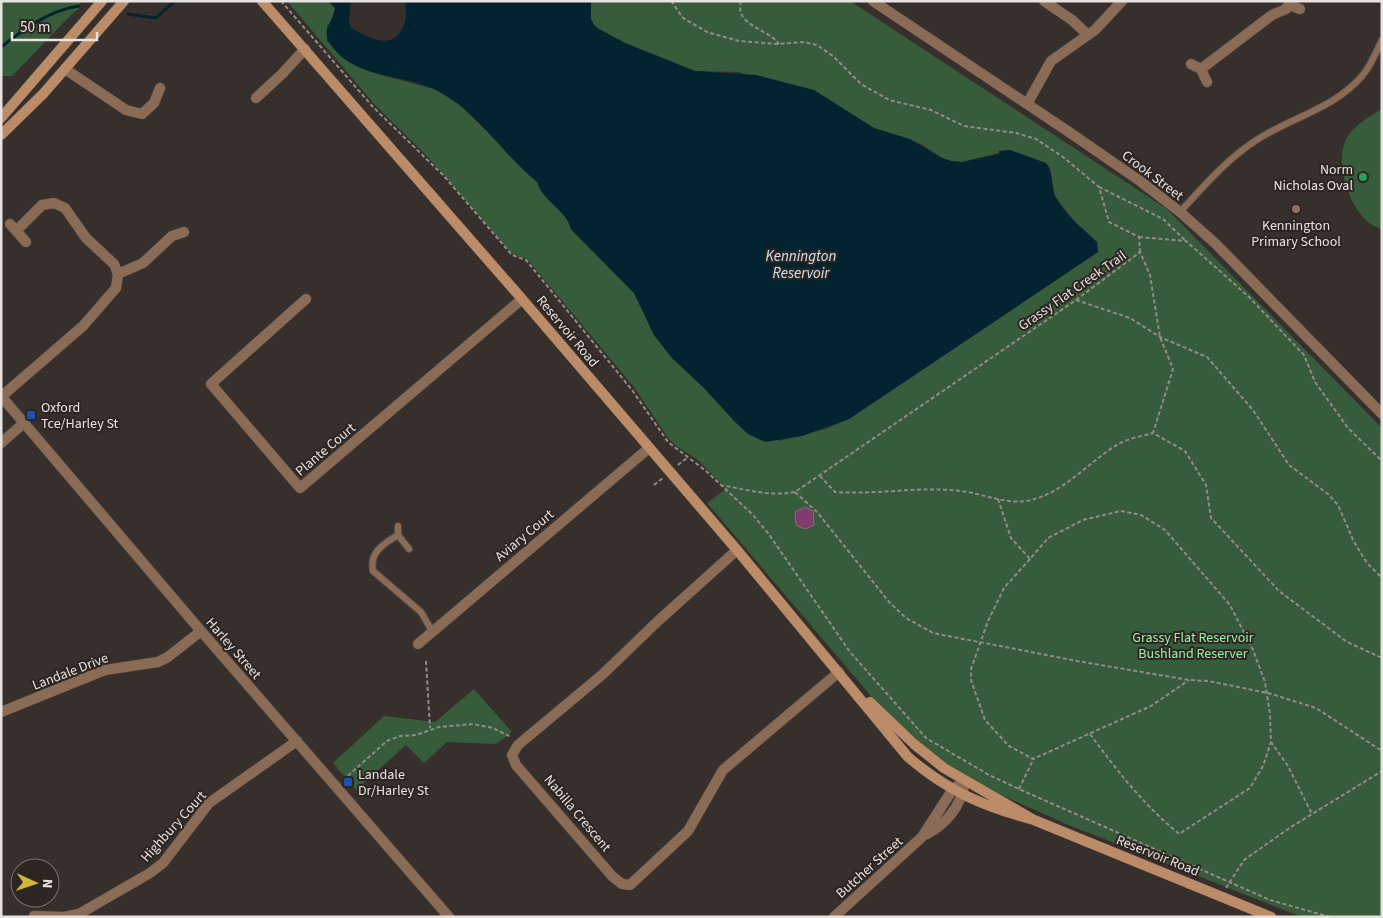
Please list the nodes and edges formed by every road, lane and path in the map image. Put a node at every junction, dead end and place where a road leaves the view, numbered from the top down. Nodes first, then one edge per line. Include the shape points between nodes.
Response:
1 (102, 1) edge
2 (124, 1) edge
3 (262, 1) edge
4 (266, 1) edge
5 (281, 1) edge
6 (671, 1) edge
7 (740, 1) edge
8 (873, 1) edge
9 (1044, 1) edge
10 (1122, 1) edge
11 (1290, 3) edge
12 (1300, 9) dead end
13 (272, 11) junction
14 (1088, 35) junction
15 (1382, 40) edge
16 (779, 44) junction
17 (305, 49) junction
18 (1191, 64) dead end
19 (65, 69) junction
20 (1201, 69) junction
21 (1207, 82) dead end
22 (160, 88) dead end
23 (256, 98) dead end
24 (1028, 104) junction
25 (1, 118) edge
26 (1, 135) edge
27 (1099, 187) junction
28 (1180, 212) junction
29 (184, 232) dead end
30 (1139, 237) junction
31 (1186, 241) junction
32 (26, 242) dead end
33 (1140, 252) junction
34 (118, 274) junction
35 (306, 299) dead end
36 (522, 299) junction
37 (1076, 300) junction
38 (1160, 337) junction
39 (2, 396) edge
40 (1382, 414) edge
41 (24, 423) junction
42 (1153, 433) junction
43 (1, 443) edge
44 (649, 448) junction
45 (1382, 461) edge
46 (820, 476) junction
47 (720, 485) junction
48 (795, 492) junction
49 (998, 499) junction
50 (398, 526) dead end
51 (398, 535) junction
52 (409, 549) dead end
53 (737, 550) junction
54 (1030, 559) junction
55 (1382, 578) edge
56 (201, 631) junction
57 (432, 631) junction
58 (981, 642) junction
59 (418, 644) dead end
60 (1382, 658) edge
61 (426, 661) dead end
62 (839, 672) junction
63 (1189, 680) junction
64 (1267, 693) junction
65 (1, 712) edge
66 (430, 729) junction
67 (1090, 734) junction
68 (297, 742) junction
69 (1271, 742) junction
70 (518, 745) junction
71 (1382, 752) edge
72 (1033, 759) junction
73 (1382, 771) edge
74 (964, 781) junction
75 (336, 786) junction
76 (1019, 789) junction
77 (958, 792) junction
78 (1312, 814) junction
79 (1034, 820) junction
80 (1230, 880) junction
81 (1222, 896) junction
82 (1252, 913) edge
83 (34, 916) edge
84 (449, 917) edge
85 (834, 917) edge
86 (1271, 917) edge
87 (1330, 917) edge

1 - 25 main road
2 - 19 main road
3 - 13 main road, Reservoir Road
4 - 13 main road, Reservoir Road
5 - 47 path via 373,107 443,175 512,255 526,260 632,390 668,442
6 - 16 path via 683,18 707,32 739,41
7 - 16 path via 741,14 748,22
8 - 24 street, Crook Street
9 - 14 street
10 - 14 street
11 - 12 street
11 - 20 street
13 - 17 main road, Reservoir Road
14 - 24 street via 1051,61
15 - 28 lane via 1363,75 1347,90 1324,106 1254,141 1231,159
16 - 27 path via 804,42 823,48 861,84 889,100 931,110 964,126 1036,139
17 - 23 street
17 - 36 main road, Reservoir Road
18 - 20 street
19 - 22 street via 126,110 142,114 154,103
19 - 26 main road
20 - 21 street
24 - 28 street, Crook Street
27 - 30 path via 1109,222
27 - 31 path via 1163,219
28 - 40 street, Crook Street via 1216,244
29 - 34 street via 172,236 143,263
30 - 31 path
30 - 33 path
31 - 45 path via 1249,297 1304,354 1315,382 1348,428
32 - 34 street via 14,227 42,205 54,203 65,208 86,238 114,264
33 - 37 path, Grassy Flat Creek Trail
33 - 38 path, Grassy Flat Creek Trail via 1150,275
34 - 39 street via 116,288 82,326
35 - 36 street, Plante Court via 212,384 300,488
36 - 44 main road, Reservoir Road
37 - 38 path via 1130,318
37 - 46 path, Grassy Flat Creek Trail
38 - 42 path, Grassy Flat Creek Trail via 1173,369
38 - 55 path via 1207,356 1222,372 1253,410 1289,465 1338,504 1354,542 1367,563
39 - 41 street, Harley Street
41 - 43 street
41 - 56 street, Harley Street
42 - 49 path via 1121,443 1060,488 1030,500
42 - 60 path via 1184,451 1206,485 1212,518 1279,591 1347,642
44 - 53 main road, Reservoir Road
44 - 57 street, Aviary Court
46 - 48 path, Grassy Flat Creek Trail
46 - 49 path via 835,492 962,491
47 - 48 path, Grassy Flat Creek Trail via 782,495
47 - 76 path via 768,533 850,652 926,738
48 - 58 path via 817,512 890,603 906,618 932,633
49 - 54 path via 1011,538
50 - 51 lane
51 - 52 lane
51 - 57 lane via 374,554 371,559 373,571 421,612
53 - 62 main road, Reservoir Road
53 - 70 street via 603,674
54 - 58 path via 1004,588
54 - 64 path via 1048,538 1083,520 1121,512 1141,515 1165,530 1230,605 1253,650
56 - 65 street, Landale Drive via 158,662 105,670
56 - 68 street, Harley Street
57 - 59 street, Aviary Court
58 - 63 path
58 - 72 path via 970,680 985,720 1009,746
61 - 66 path
62 - 70 street, Nabilla Crescent via 723,770 688,832 626,886 612,876 516,765 512,755
62 - 74 main road, Reservoir Road via 914,744
62 - 77 main road, Reservoir Road via 908,757
63 - 64 path
63 - 67 path via 1151,706
64 - 69 path
64 - 71 path via 1316,708
66 - 70 path via 473,724 501,730
66 - 75 path via 387,741
67 - 69 path via 1127,784 1180,834 1250,788 1263,766
67 - 72 path
68 - 75 street, Harley Street
68 - 83 street, Highbury Court via 209,804 163,862 150,873 79,914
69 - 78 path via 1288,766
72 - 76 path
73 - 78 path
74 - 77 street, Butcher Street
74 - 79 main road, Reservoir Road
75 - 84 street, Harley Street
76 - 80 path
77 - 79 main road, Reservoir Road via 993,809
77 - 85 street, Butcher Street via 945,822 922,837
78 - 80 path via 1244,860
79 - 81 main road, Reservoir Road
80 - 81 path
80 - 87 path via 1270,900
81 - 82 main road, Reservoir Road
82 - 86 main road, Reservoir Road

